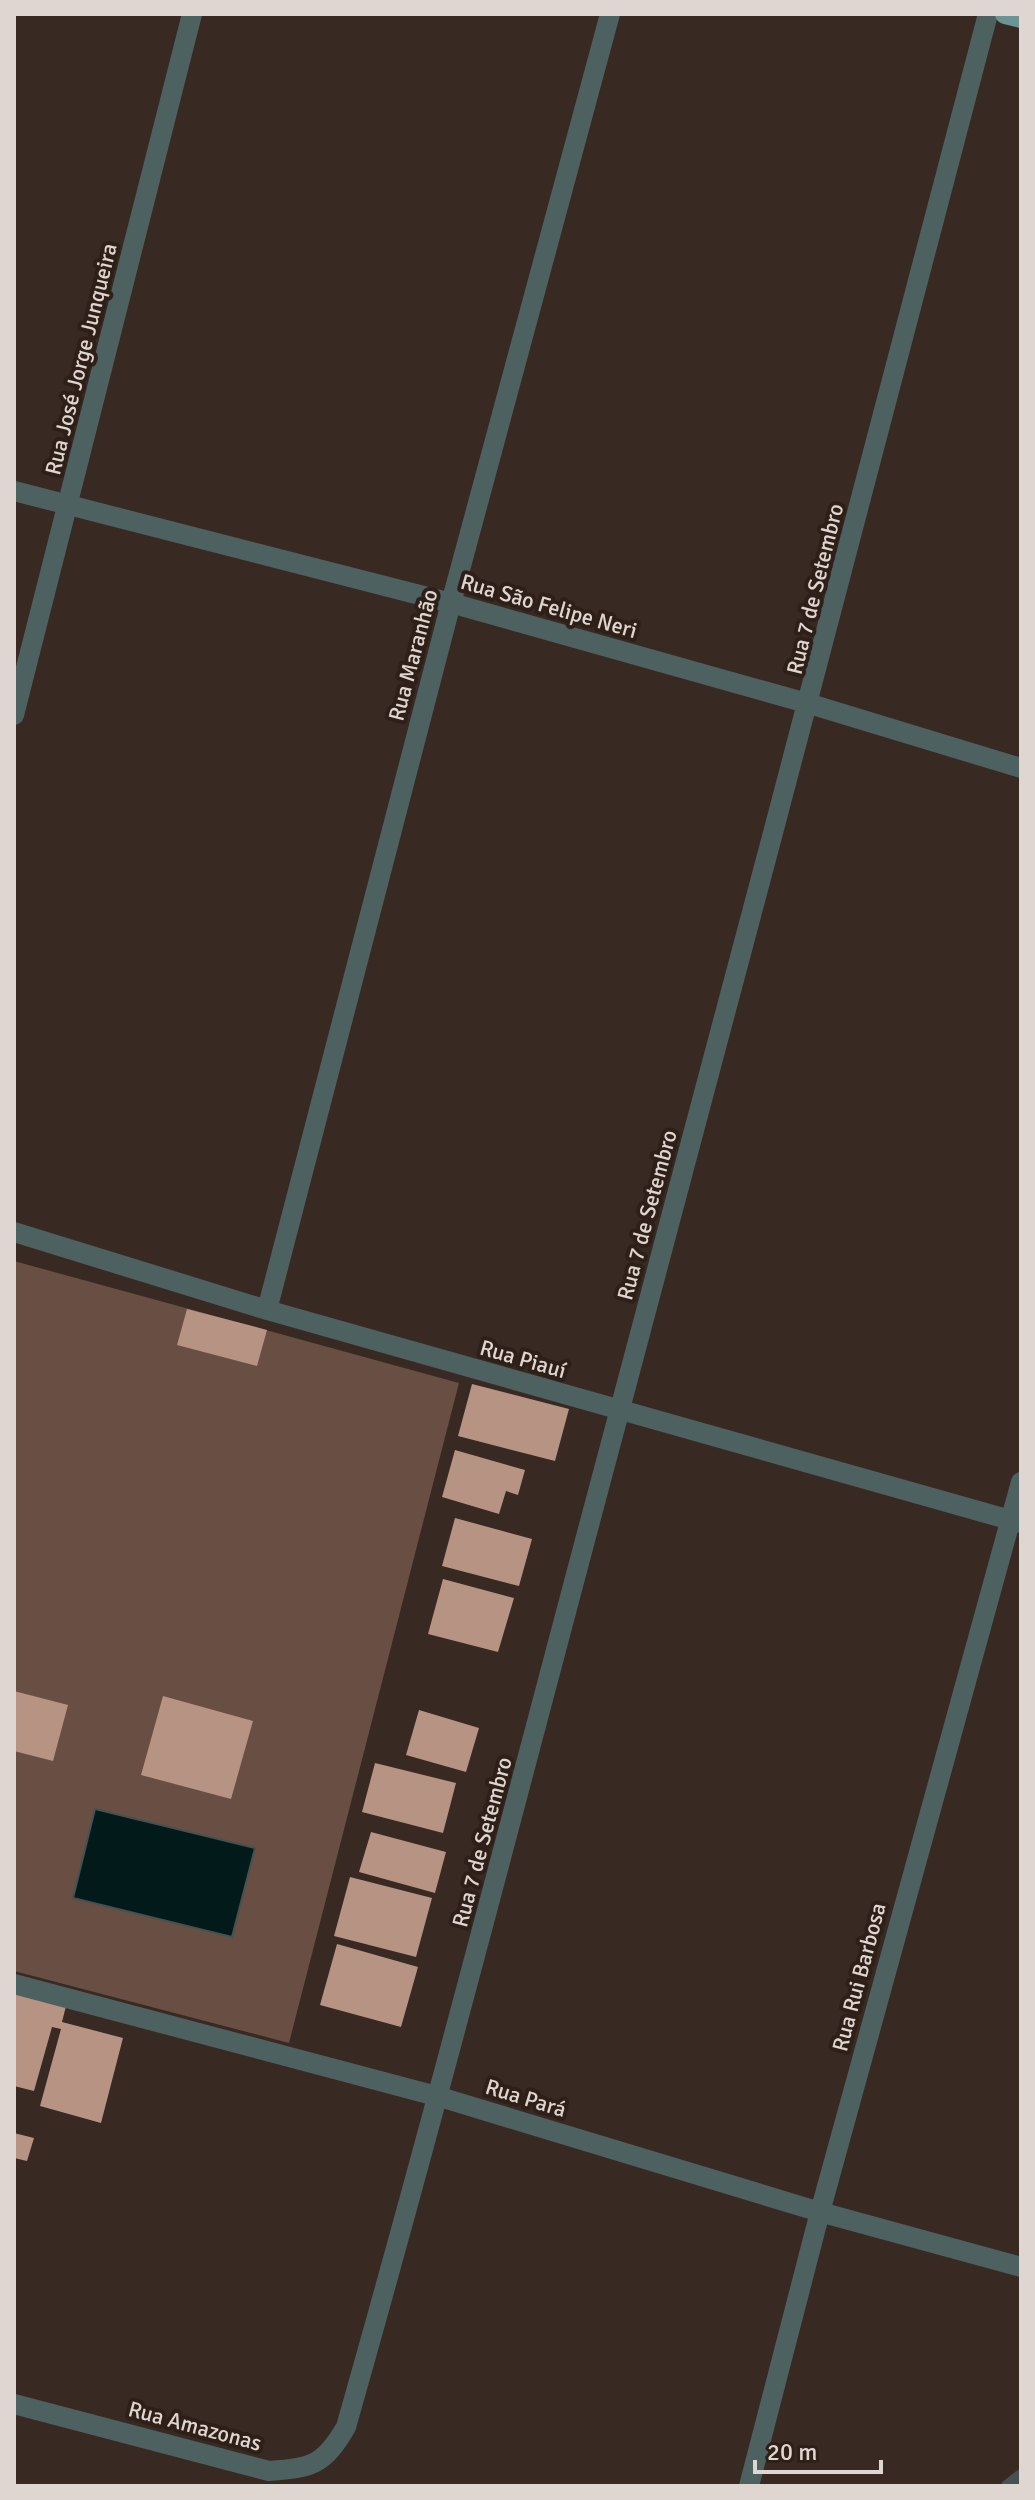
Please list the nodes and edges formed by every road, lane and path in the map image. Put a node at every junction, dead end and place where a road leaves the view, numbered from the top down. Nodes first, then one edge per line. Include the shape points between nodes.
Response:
1 (192, 14) edge
2 (610, 14) edge
3 (988, 14) edge
4 (1005, 14) edge
5 (1021, 18) edge
6 (14, 491) edge
7 (69, 506) junction
8 (451, 603) junction
9 (810, 704) junction
10 (14, 715) edge
11 (1021, 768) edge
12 (14, 1232) edge
13 (267, 1310) junction
14 (619, 1411) junction
15 (1021, 1482) edge
16 (1016, 1521) edge
17 (14, 1984) edge
18 (440, 2097) junction
19 (820, 2212) junction
20 (1021, 2267) edge
21 (14, 2404) edge
22 (346, 2427) joint
23 (749, 2486) edge

1 - 7 street, Rua José Jorge Junqueira
2 - 8 street, Rua Maranhão
3 - 9 street, Rua 7 de Setembro
4 - 5 main road
6 - 7 street, Rua São Felipe Neri
7 - 8 street, Rua São Felipe Neri
7 - 10 street, Rua José Jorge Junqueira
8 - 9 street, Rua São Felipe Neri
8 - 13 street, Rua Maranhão
9 - 11 street, Rua São Felipe Neri
9 - 14 street, Rua 7 de Setembro
12 - 13 street, Rua Piauí
13 - 14 street, Rua Piauí
14 - 16 street, Rua Piauí
14 - 18 street, Rua 7 de Setembro
15 - 16 street, Rua Rui Barbosa
16 - 19 street, Rua Rui Barbosa
17 - 18 street, Rua Pará
18 - 19 street, Rua Pará
18 - 22 street, Rua 7 de Setembro
19 - 20 street, Rua Pará
19 - 23 street, Rua Rui Barbosa
21 - 22 street, Rua Amazonas via 269,2471 307,2469 332,2452

